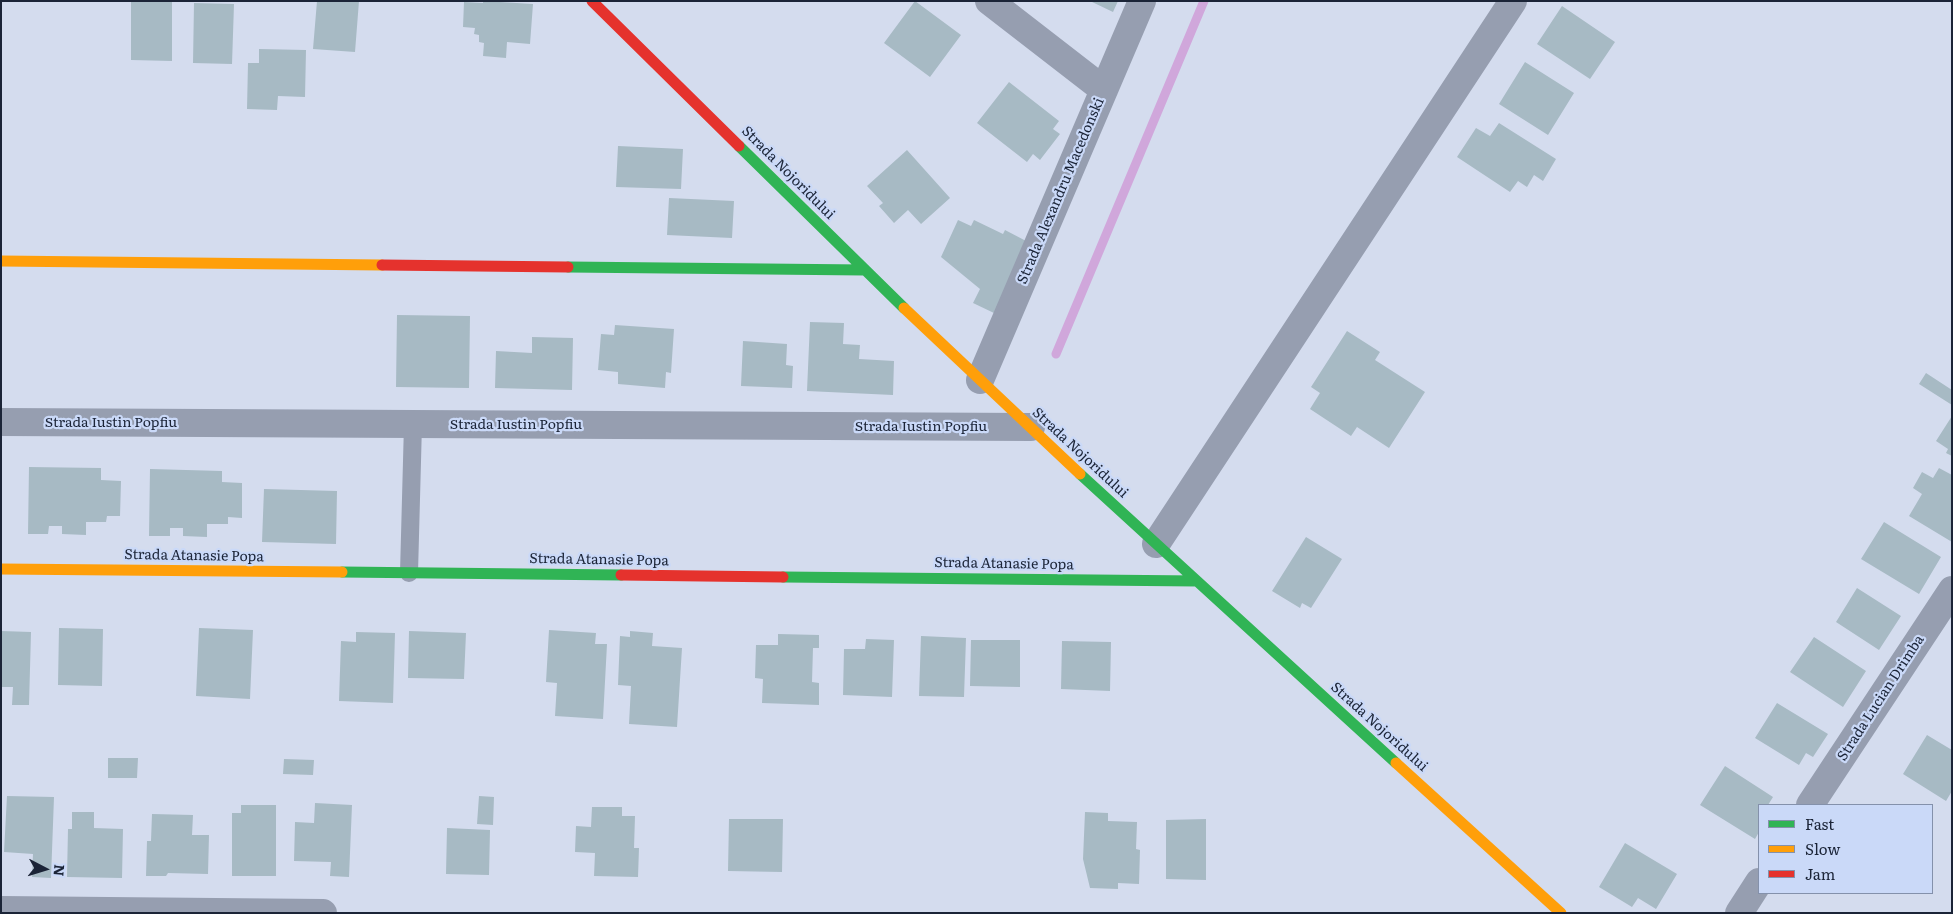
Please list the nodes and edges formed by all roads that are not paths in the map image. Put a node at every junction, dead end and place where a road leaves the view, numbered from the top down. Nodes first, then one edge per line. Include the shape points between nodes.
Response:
1 (592, 1) edge
2 (989, 1) edge
3 (1142, 1) edge
4 (1513, 1) edge
5 (1104, 90) junction
6 (1, 261) edge
7 (864, 270) junction
8 (980, 380) junction
9 (1, 422) edge
10 (413, 424) junction
11 (1031, 427) junction
12 (1156, 544) junction
13 (1, 569) edge
14 (409, 573) junction
15 (1197, 581) junction
16 (1952, 590) edge
17 (1811, 804) edge
18 (1758, 884) edge
19 (1, 910) edge
20 (323, 913) edge
21 (1561, 913) edge
22 (1739, 913) edge

1 - 7 street, Strada Nojoridului
2 - 5 street
3 - 5 street, Strada Alexandru Macedonski
4 - 12 street
5 - 8 street, Strada Alexandru Macedonski
6 - 7 street
7 - 8 street, Strada Nojoridului
8 - 11 street, Strada Nojoridului
9 - 10 street, Strada Iustin Popfiu
10 - 11 street, Strada Iustin Popfiu
10 - 14 lane
11 - 12 street, Strada Nojoridului
12 - 15 street, Strada Nojoridului
13 - 14 street, Strada Atanasie Popa
14 - 15 street, Strada Atanasie Popa
15 - 21 street, Strada Nojoridului
16 - 17 street, Strada Lucian Drimba
18 - 22 street
19 - 20 street

